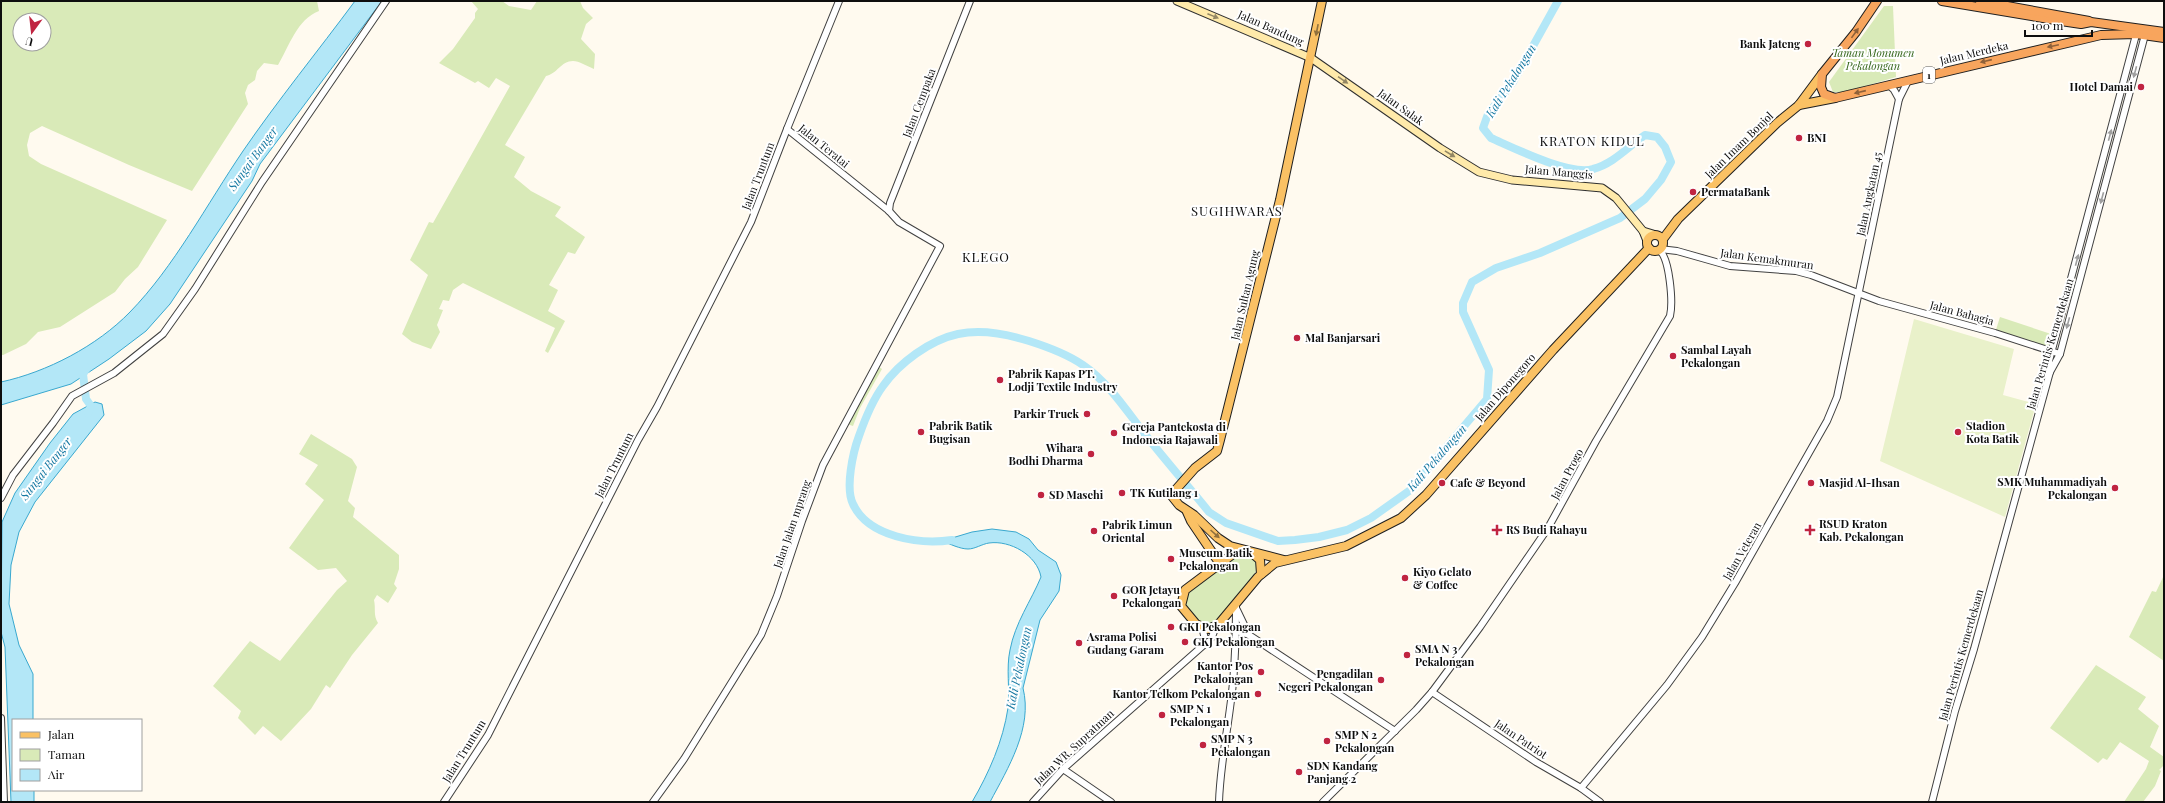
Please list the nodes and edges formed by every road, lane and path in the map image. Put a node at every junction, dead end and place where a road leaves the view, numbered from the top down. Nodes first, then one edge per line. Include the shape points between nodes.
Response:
1 (386, 1) edge
2 (839, 1) edge
3 (970, 1) edge
4 (1177, 1) edge
5 (1322, 1) edge
6 (1942, 1) edge
7 (1980, 1) edge
8 (1878, 2) edge
9 (2094, 22) junction
10 (2141, 32) junction
11 (2164, 32) edge
12 (2094, 37) junction
13 (2164, 38) edge
14 (1310, 58) junction
15 (1822, 74) junction
16 (1908, 81) junction
17 (1889, 85) junction
18 (1835, 98) junction
19 (1899, 99) junction
20 (1799, 105) junction
21 (787, 129) junction
22 (1479, 172) joint
23 (889, 211) junction
24 (1640, 228) junction
25 (1659, 242) junction
26 (1648, 244) junction
27 (940, 246) joint
28 (1859, 293) junction
29 (2052, 352) junction
30 (2060, 354) junction
31 (2050, 372) junction
32 (1, 498) edge
33 (1187, 512) junction
34 (1249, 551) junction
35 (1285, 560) junction
36 (1220, 564) junction
37 (1261, 574) junction
38 (1236, 606) junction
39 (1217, 626) junction
40 (1202, 627) junction
41 (1236, 632) junction
42 (1250, 635) junction
43 (1206, 643) junction
44 (1432, 692) junction
45 (1, 718) edge
46 (1395, 731) junction
47 (1063, 769) junction
48 (1581, 788) junction
49 (4, 802) edge
50 (444, 802) edge
51 (653, 802) edge
52 (1033, 802) edge
53 (1111, 802) edge
54 (1219, 802) edge
55 (1323, 802) edge
56 (1600, 802) edge
57 (1932, 802) edge

1 - 32 street via 327,85 163,334 114,373 76,392 13,475
2 - 21 street, Jalan Teratai
3 - 23 street, Jalan Cempaka
4 -> 14 main road, Jalan Bandung
5 -> 14 main road, Jalan Sultan Agung
6 - 9 highway, 1 via 2082,24
7 - 9 highway, 1
15 -> 8 highway
9 - 10 highway, 1
9 - 12 highway via 2098,29
10 - 11 highway, 1
10 - 12 highway, Jalan Merdeka / 1
10 - 13 highway, 1
29 -> 10 street
10 -> 30 street, Jalan Perintis Kemerdekaan
12 -> 16 highway, Jalan Merdeka / 1
14 -> 22 main road, Jalan Salak
14 - 33 main road, Jalan Sultan Agung via 1280,200 1217,451 1194,468 1170,495
15 - 18 highway via 1822,92
15 - 20 main road, Jalan Imam Bonjol
16 - 17 highway, Jalan Merdeka / 1
16 - 19 street, Jalan Angkatan 45
17 -> 18 highway, Jalan Merdeka / 1
17 - 19 street
18 - 20 main road
19 - 28 street, Jalan Angkatan 45
20 - 25 main road, Jalan Imam Bonjol via 1777,123
21 - 23 street, Jalan Teratai
21 - 50 street, Jalan Truntum via 751,222 657,407 488,735
22 - 24 main road, Jalan Manggis via 1512,180 1595,186 1609,191
23 - 27 street, Jalan Teratai via 899,222
24 - 25 main road
24 - 26 main road, Jalan Manggis
25 - 26 main road, Jalan Diponegoro
25 - 26 main road via 1654,251
25 - 28 street, Jalan Kemakmuran via 1671,250 1730,266 1796,271 1812,275
25 - 44 street, Jalan Progo via 1666,262 1671,302 1670,316 1664,328 1596,441 1548,528
26 - 35 main road, Jalan Diponegoro via 1426,495 1401,518 1346,546
27 - 51 street, Jalan Jalan mprang via 824,465 761,635 684,759
28 - 29 street, Jalan Bahagia
28 - 48 street, Jalan Veteran via 1837,397 1824,428 1702,637 1657,698
29 - 30 street, Jalan Bahagia
29 - 31 street via 2049,361
30 - 31 street, Jalan Perintis Kemerdekaan
31 - 57 street, Jalan Perintis Kemerdekaan via 1955,710
33 -> 34 main road via 1194,515 1224,542
33 - 36 main road
34 - 35 main road
34 - 36 main road via 1233,554
34 - 37 main road via 1260,560
35 - 37 main road, Jalan Diponegoro via 1275,563
36 - 40 main road via 1184,590 1181,606 1191,619
37 - 38 main road, Jalan Diponegoro
38 - 39 main road, Jalan Diponegoro
38 - 41 street
38 - 42 street
39 - 40 main road via 1208,629
39 - 41 street
39 - 43 street, Jalan WR. Supratman
40 - 43 street
41 - 42 street
41 - 54 street via 1231,706
42 - 46 street
43 - 47 street, Jalan WR. Supratman
44 - 46 street, Jalan Progo
44 - 48 street, Jalan Patriot via 1536,762
45 - 49 street
46 - 55 street, Jalan Progo
47 - 52 street, Jalan WR. Supratman
47 - 53 street
48 - 56 street, Jalan Patriot

